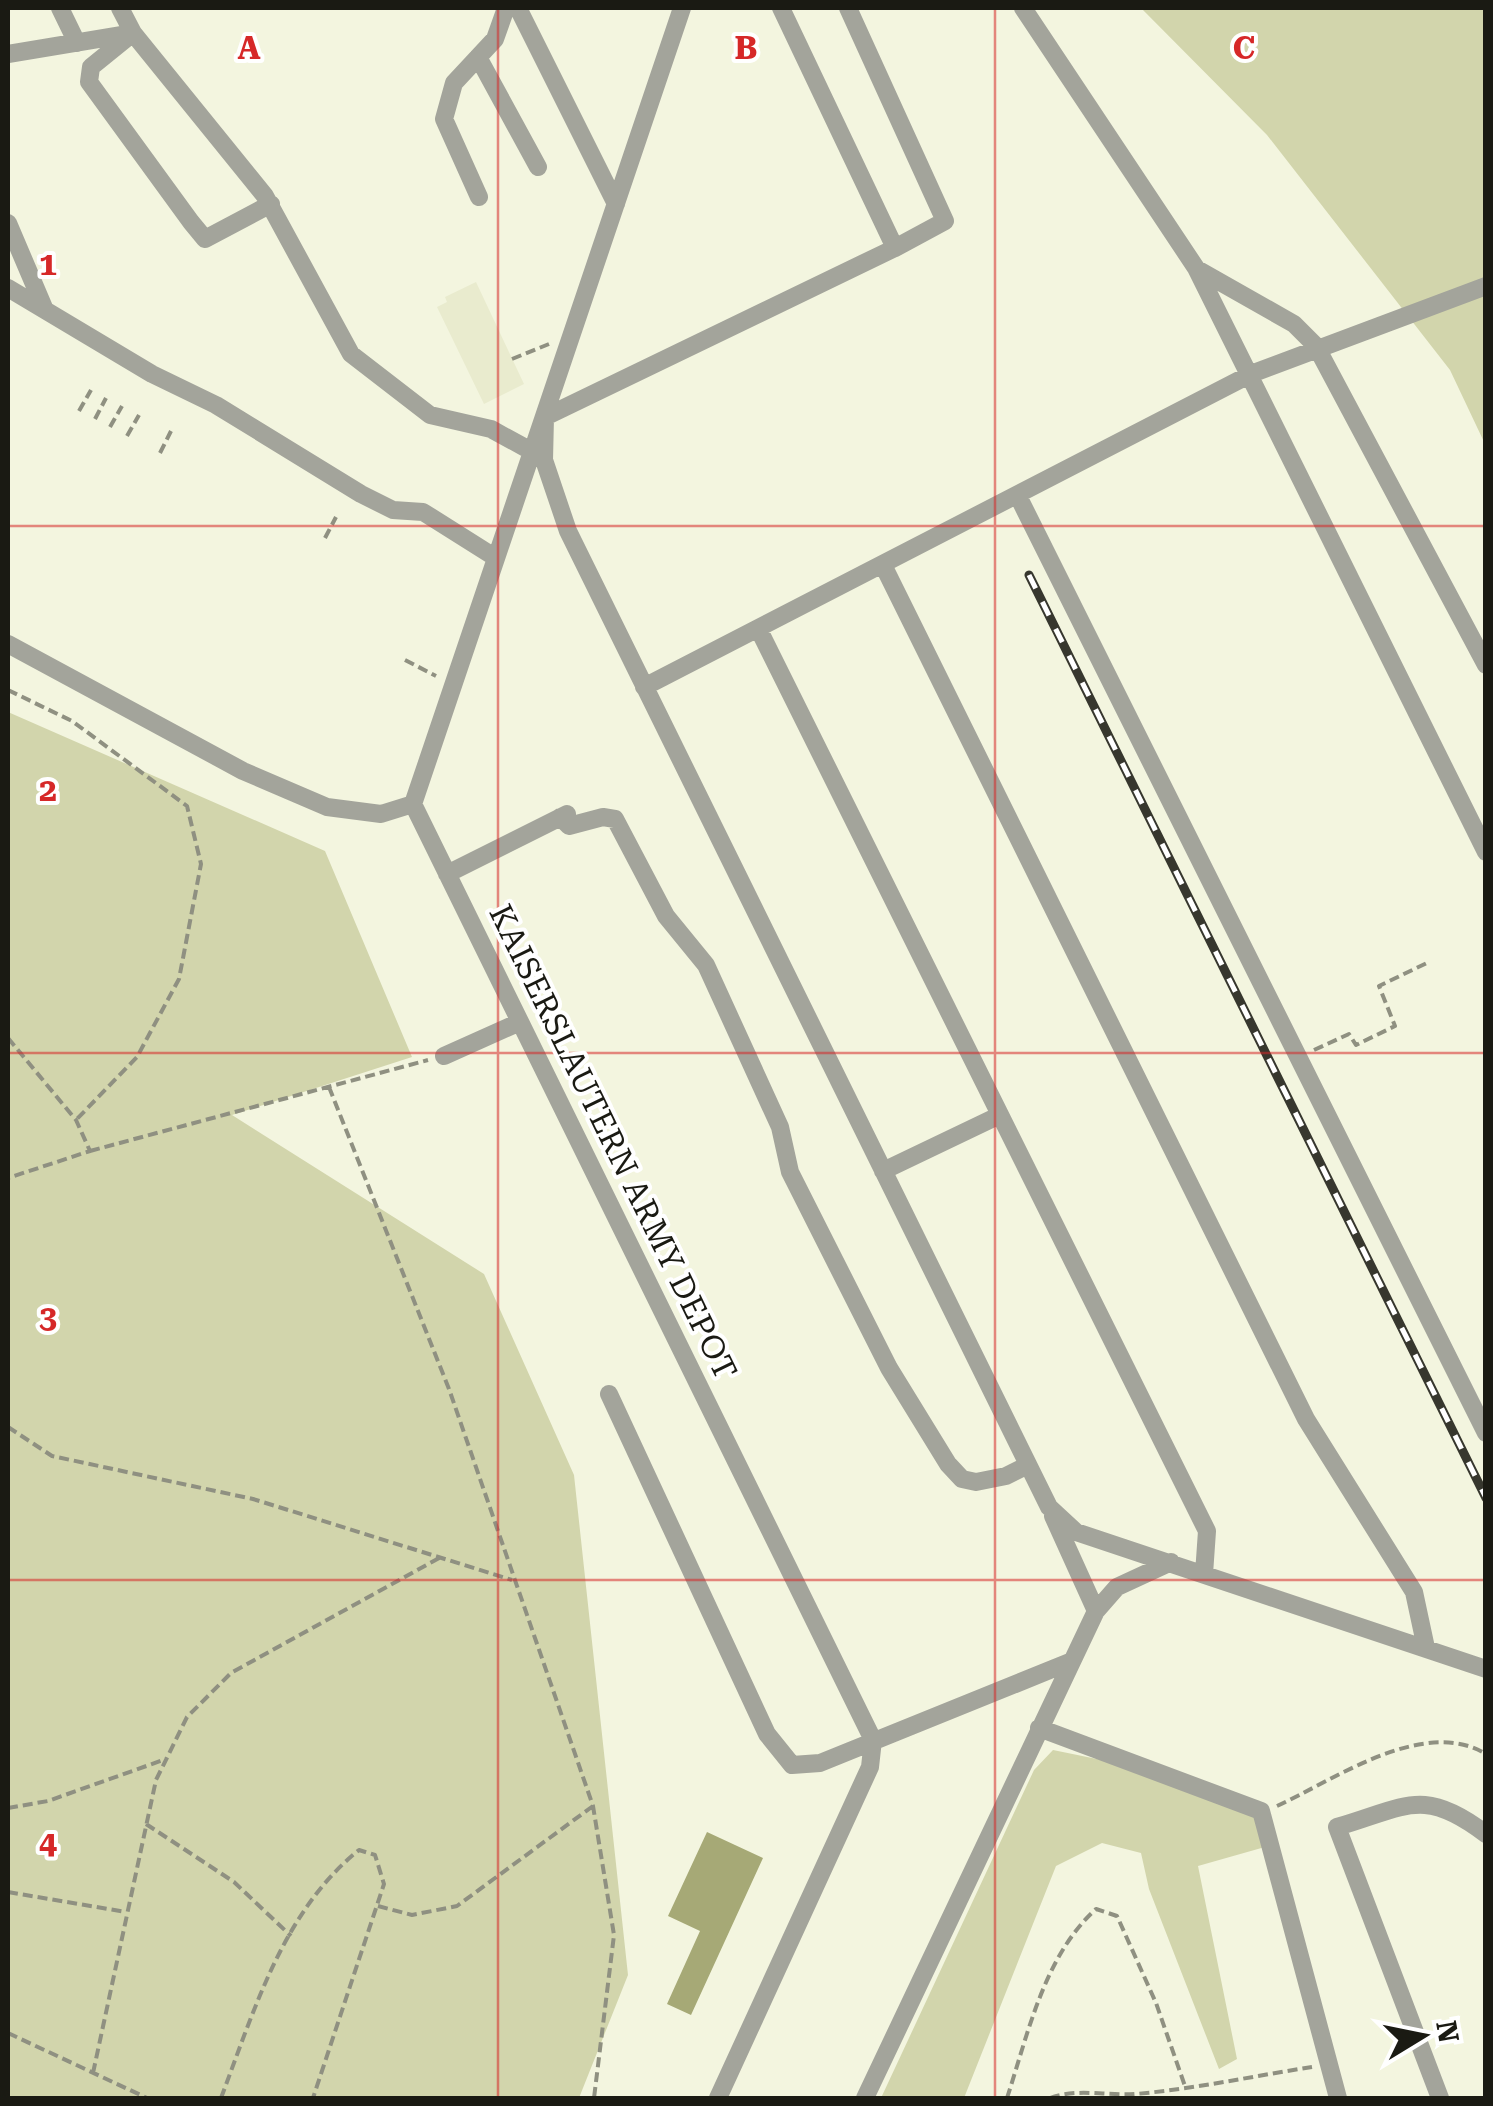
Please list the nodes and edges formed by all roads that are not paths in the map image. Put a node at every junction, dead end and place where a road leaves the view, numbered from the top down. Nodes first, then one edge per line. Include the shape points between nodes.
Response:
1 (59, 8) edge
2 (120, 8) edge
3 (506, 8) edge
4 (518, 8) edge
5 (682, 8) edge
6 (782, 8) edge
7 (848, 8) edge
8 (1023, 8) edge
9 (133, 33) junction
10 (78, 42) junction
11 (8, 53) edge
12 (478, 57) junction
13 (538, 167) dead end
14 (479, 197) dead end
15 (271, 204) junction
16 (616, 204) junction
17 (8, 224) edge
18 (895, 248) junction
19 (1196, 268) junction
20 (1486, 286) edge
21 (8, 288) edge
22 (45, 311) junction
23 (1316, 346) junction
24 (1250, 374) junction
25 (545, 417) junction
26 (533, 452) junction
27 (1018, 496) junction
28 (496, 558) junction
29 (884, 567) junction
30 (760, 630) junction
31 (8, 644) edge
32 (1486, 665) edge
33 (644, 687) junction
34 (412, 804) junction
35 (1486, 852) edge
36 (447, 874) junction
37 (520, 1022) junction
38 (444, 1056) road end
39 (1000, 1114) junction
40 (883, 1172) junction
41 (609, 1394) dead end
42 (1486, 1434) edge
43 (1028, 1465) junction
44 (1049, 1507) junction
45 (1170, 1562) junction
46 (1204, 1574) junction
47 (1096, 1611) junction
48 (1426, 1648) junction
49 (1072, 1661) junction
50 (1486, 1669) edge
51 (1040, 1728) junction
52 (874, 1740) junction
53 (1486, 1834) edge
54 (718, 2098) edge
55 (865, 2098) edge
56 (1338, 2098) edge
57 (1440, 2098) edge

1 - 10 lane
2 - 9 lane
3 - 12 lane via 495,38
4 - 16 lane
5 - 16 lane
6 - 18 lane
7 - 18 lane via 945,221
8 - 19 lane
9 - 10 lane
9 - 15 lane
9 - 15 lane via 92,66 89,82 205,239
10 - 11 lane
12 - 13 lane
12 - 14 lane via 454,83 444,119
15 - 26 lane via 352,354 430,415 491,429
16 - 25 lane
17 - 22 lane
18 - 25 lane
19 - 23 lane via 1294,324
19 - 24 lane
20 - 23 lane via 1332,347
21 - 22 lane
22 - 28 lane via 392,510 423,512
23 - 24 lane
23 - 32 lane
24 - 27 lane
24 - 35 lane
25 - 26 lane
25 - 33 lane via 544,460 568,531
26 - 28 lane
27 - 29 lane
27 - 42 lane
28 - 34 lane
29 - 30 lane
29 - 48 lane via 1306,1419 1414,1592
30 - 33 lane
30 - 39 lane
31 - 34 lane via 243,771 315,802 371,814
33 - 40 lane
34 - 36 lane, KAISERSLAUTERN ARMY DEPOT
36 - 37 lane, KAISERSLAUTERN ARMY DEPOT
36 - 43 lane via 565,815 568,826 615,819 666,916 706,965 780,1127 790,1172 890,1368 948,1464 962,1479 976,1482
37 - 38 lane
37 - 52 lane, KAISERSLAUTERN ARMY DEPOT
39 - 40 lane
39 - 46 lane via 1207,1531
40 - 43 lane
41 - 52 lane via 767,1734 792,1765 820,1763
43 - 44 lane
44 - 45 lane via 1076,1532
44 - 47 lane
45 - 46 lane
45 - 47 lane via 1117,1587
46 - 48 lane
47 - 49 lane
48 - 50 lane
49 - 51 lane
49 - 52 lane
51 - 55 lane
51 - 56 lane via 1260,1811
52 - 54 lane via 870,1767
53 - 57 lane via 1441,1804 1424,1803 1337,1827

